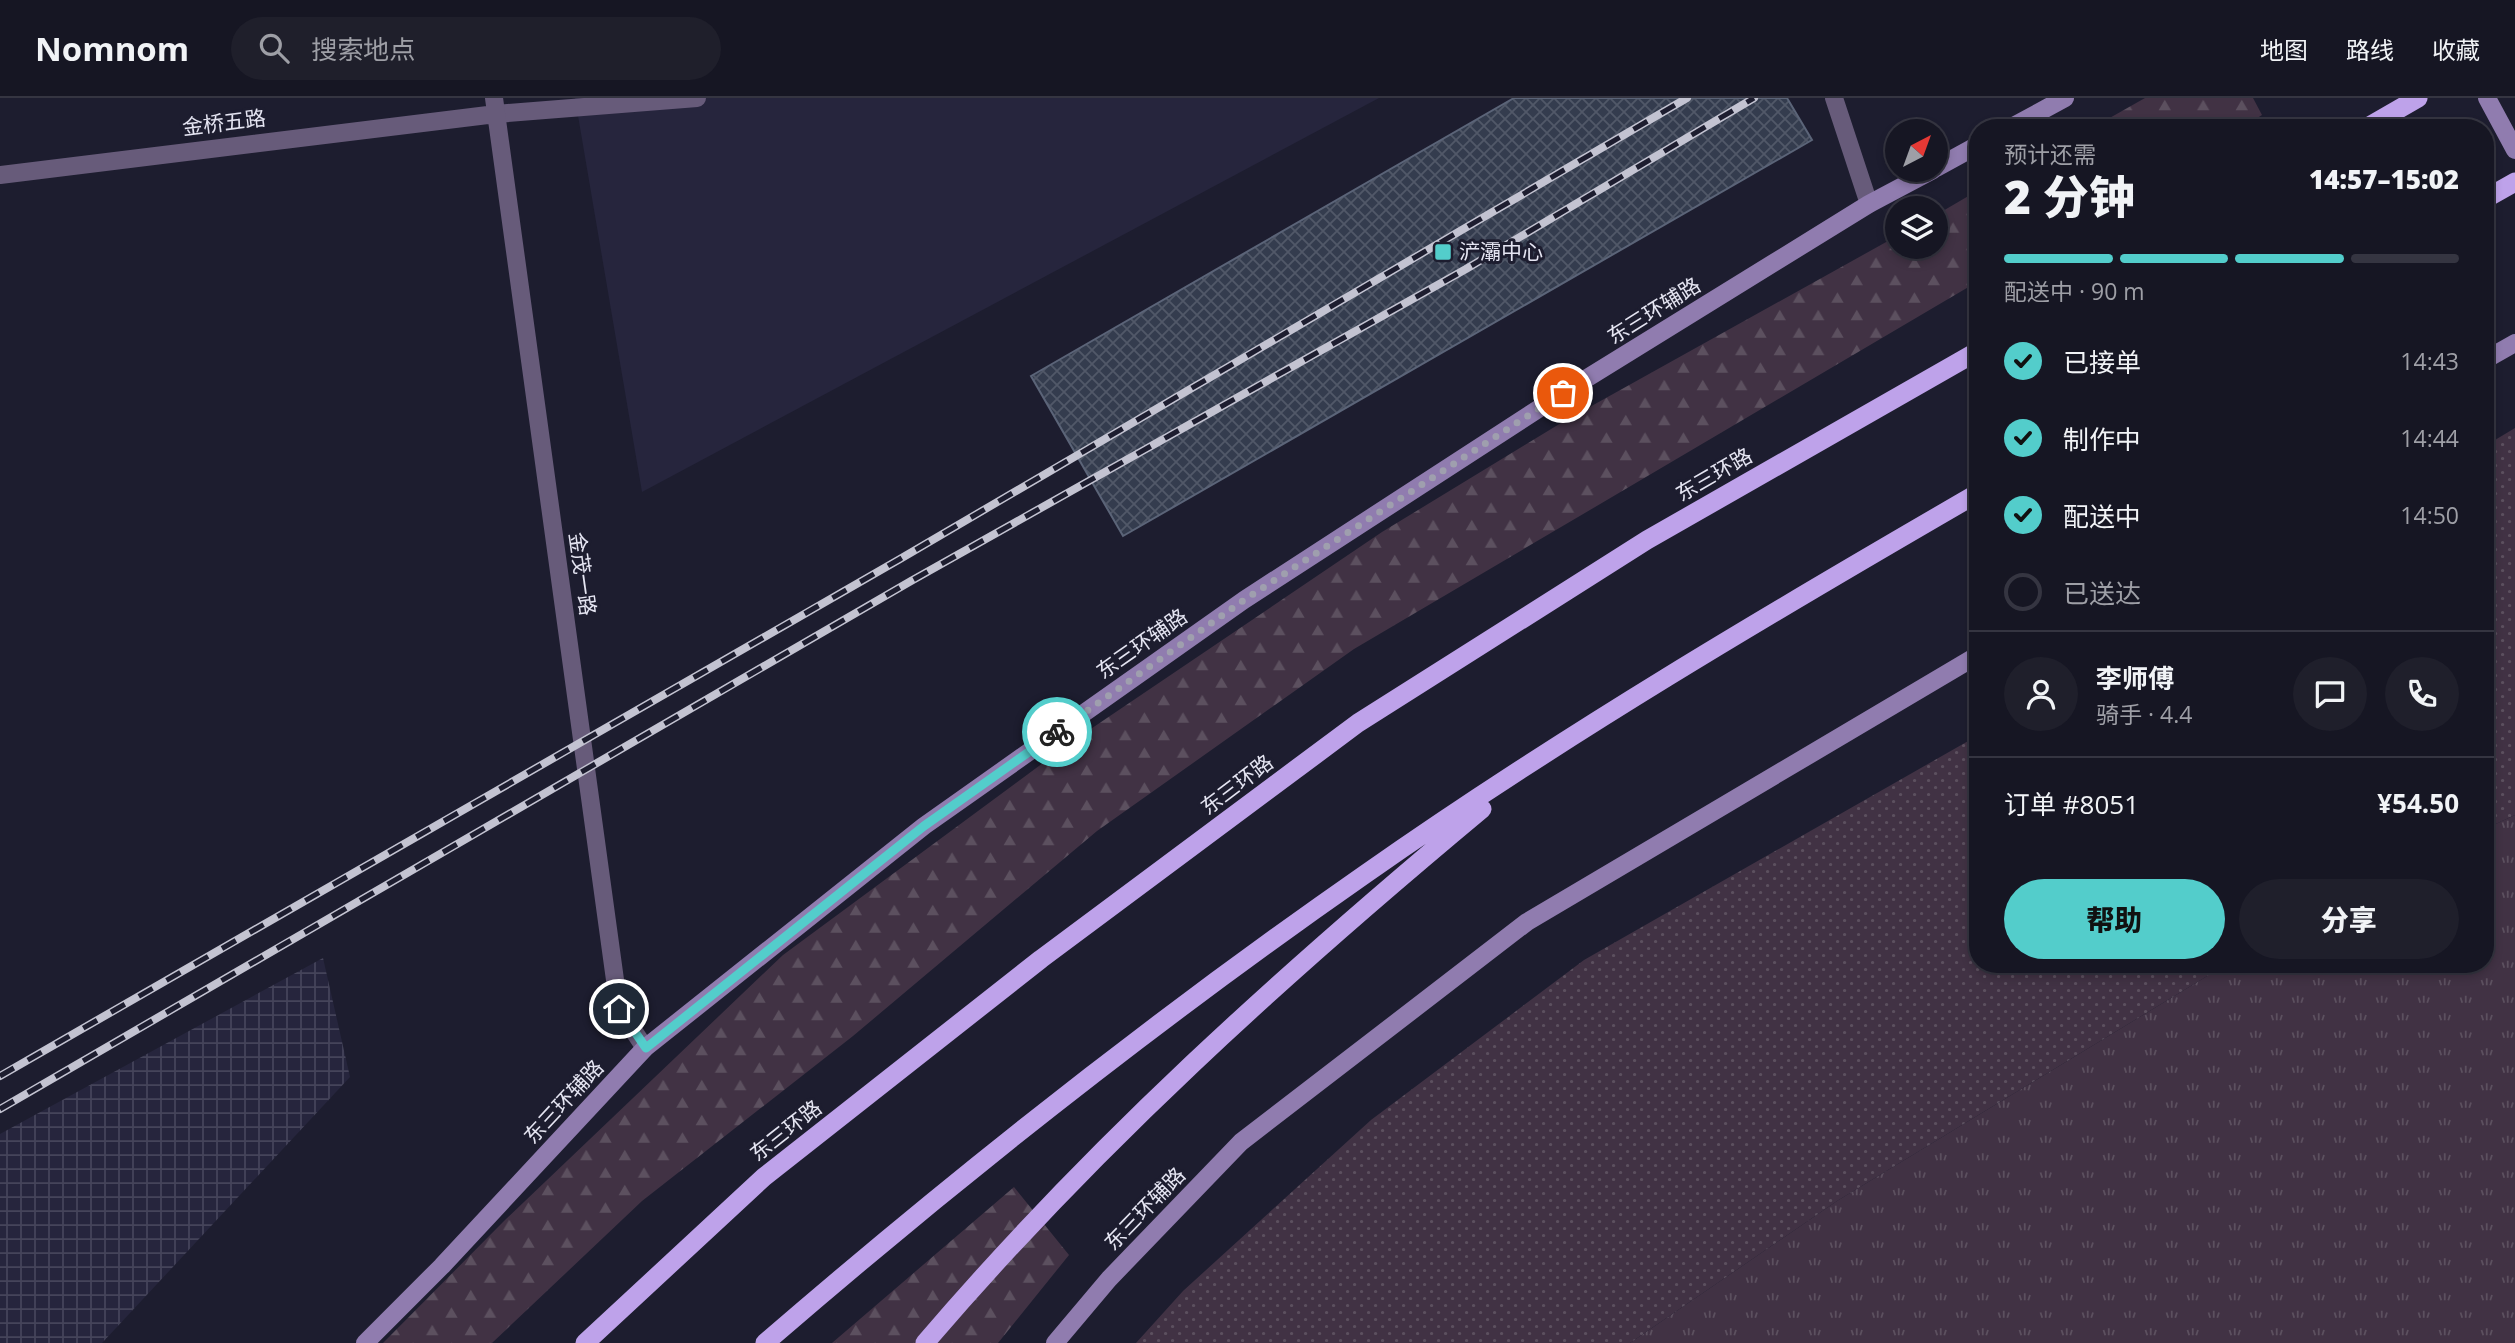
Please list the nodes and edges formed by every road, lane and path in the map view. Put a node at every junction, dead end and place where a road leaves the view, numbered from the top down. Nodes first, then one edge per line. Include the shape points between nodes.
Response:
1 (697, 98) edge
2 (1834, 98) edge
3 (2065, 98) edge
4 (2418, 98) edge
5 (2487, 98) edge
6 (495, 106) edge
7 (2026, 119) edge
8 (2382, 119) edge
9 (1969, 150) edge
10 (2515, 150) edge
11 (1948, 161) edge
12 (0, 176) edge
13 (1910, 182) edge
14 (2515, 182) edge
15 (2494, 194) edge
16 (1869, 204) junction
17 (2515, 343) edge
18 (2494, 355) edge
19 (1969, 356) edge
20 (1969, 498) edge
21 (1969, 660) edge
22 (1559, 744) junction
23 (646, 1048) junction
24 (365, 1343) edge
25 (585, 1343) edge
26 (765, 1343) edge
27 (925, 1343) edge
28 (1055, 1343) edge

1 - 6 street, 金桥五路
2 - 16 street
3 - 7 main road
4 - 8 highway
5 - 10 main road
6 - 12 street, 金桥五路
6 - 23 street, 金茂一路 via 619,1009
9 - 11 main road, 东三环辅路
13 - 16 main road, 东三环辅路
14 - 15 highway
16 - 23 main road, 东三环辅路 via 1563,393 1244,600 924,826
17 - 18 main road
19 - 25 highway, 东三环路 via 1647,540 1358,723 1041,959 764,1177
20 - 22 highway via 1718,644
21 - 28 main road, 东三环辅路 via 1527,922 1241,1142 1109,1279
22 - 26 highway via 1364,874 1081,1081 901,1225
22 - 27 highway via 1264,995 1069,1183
23 - 24 main road, 东三环辅路

